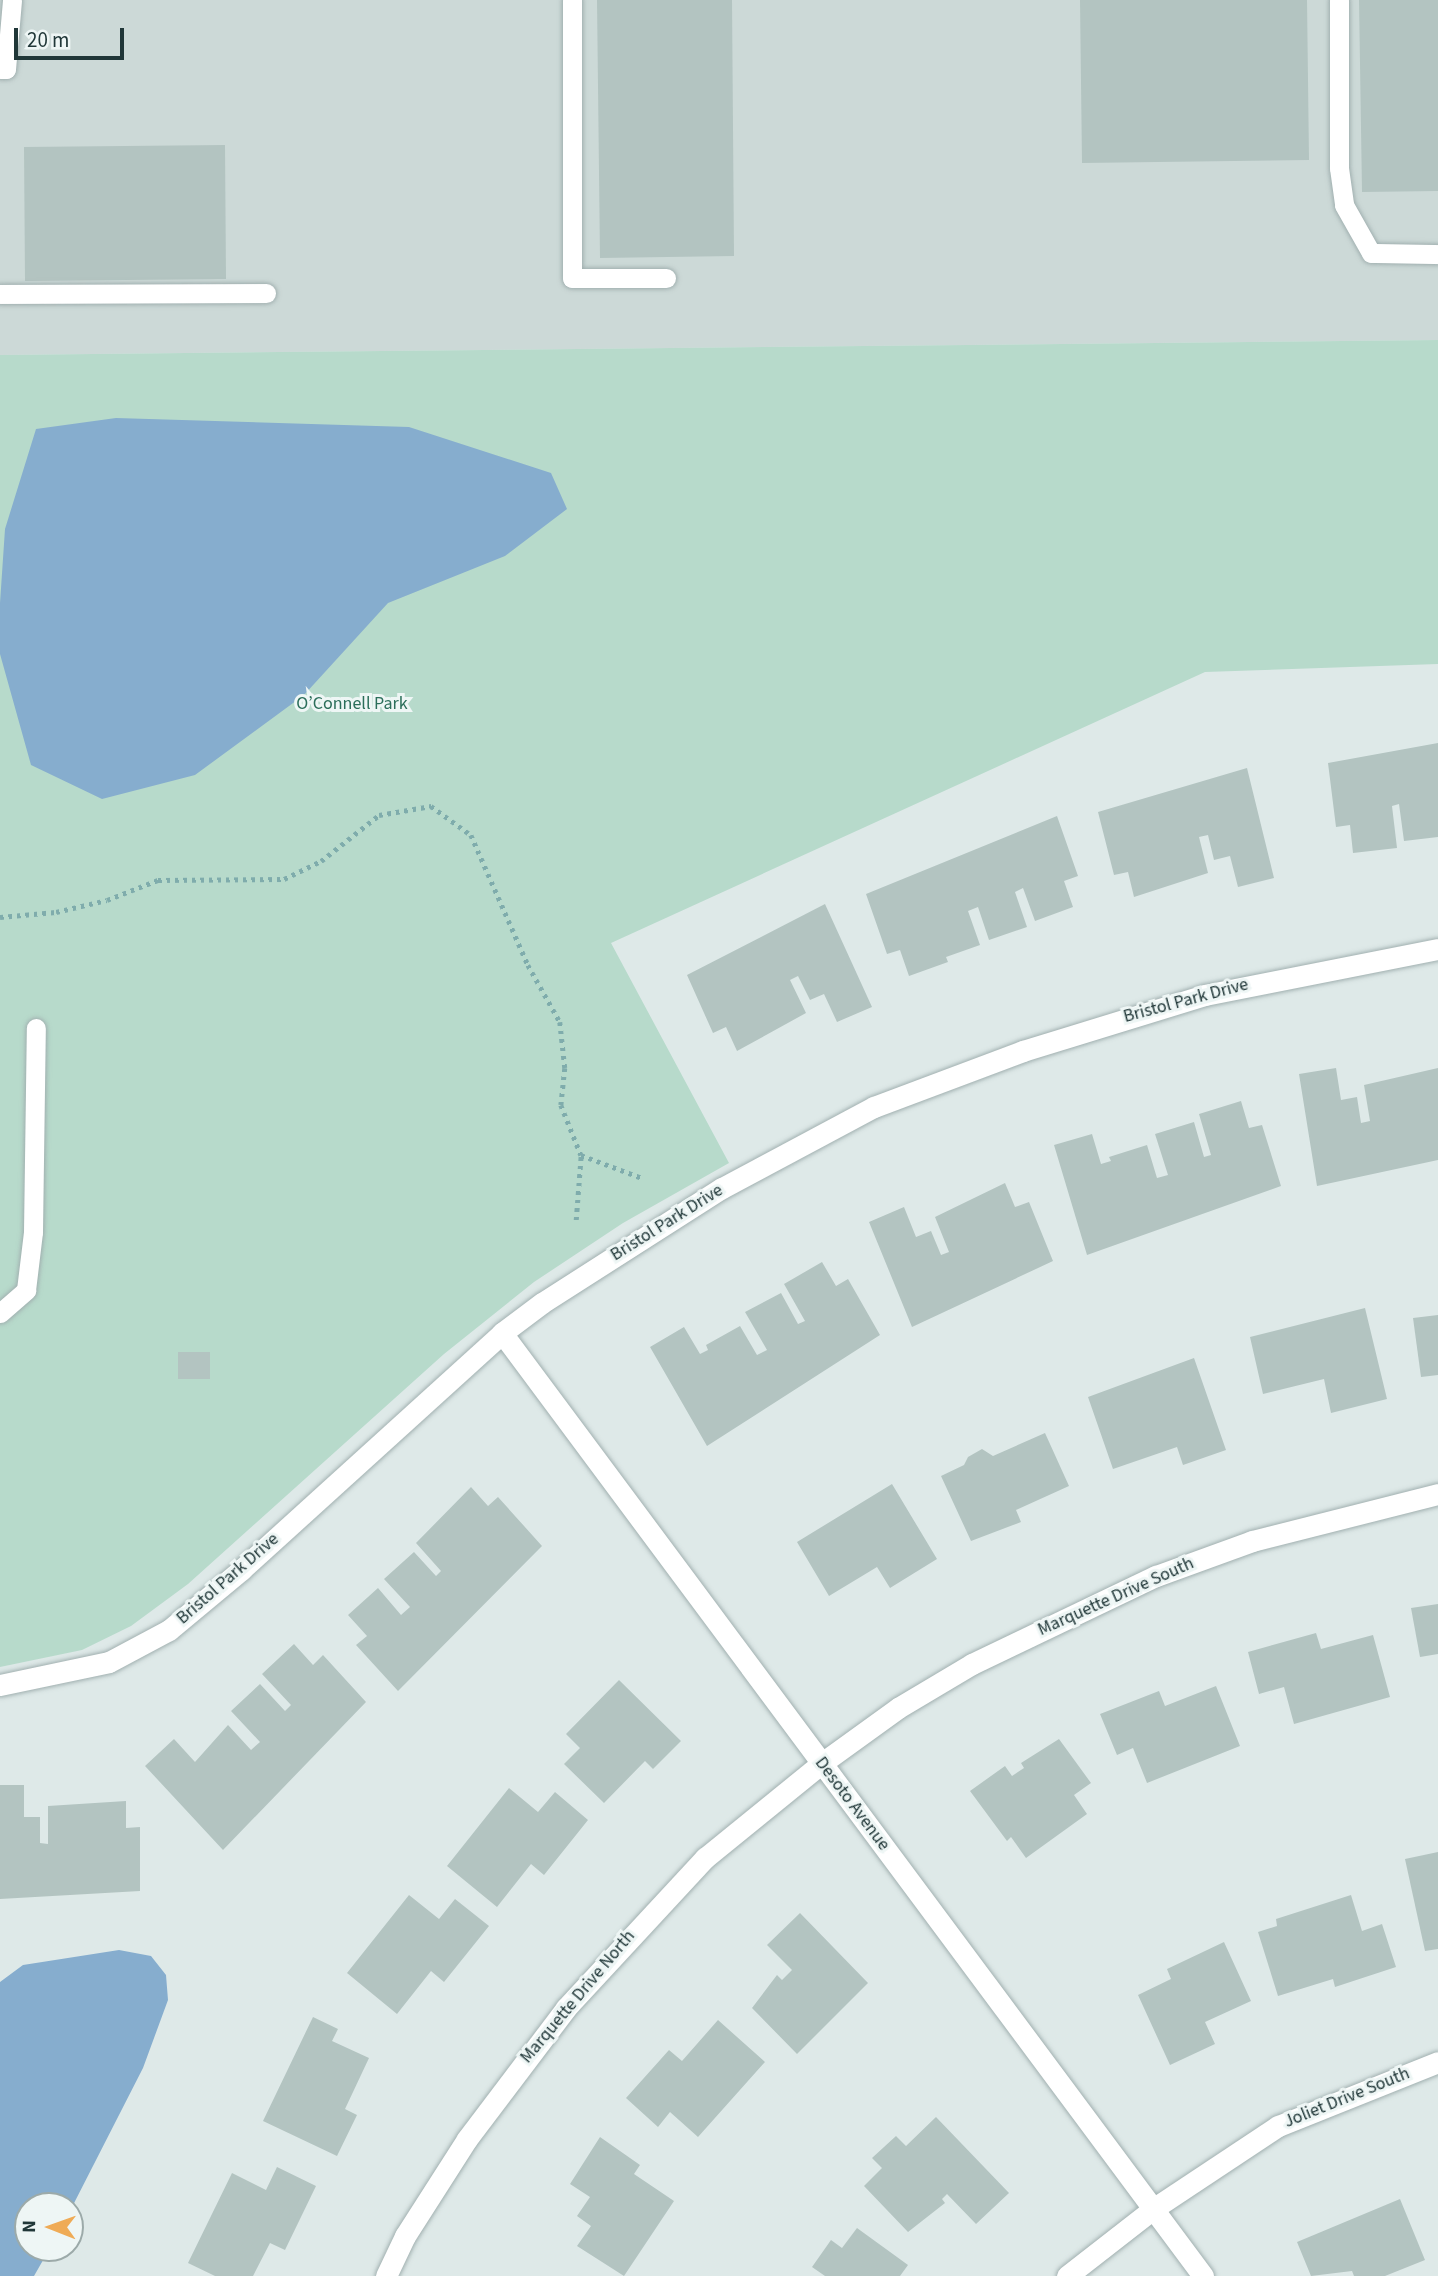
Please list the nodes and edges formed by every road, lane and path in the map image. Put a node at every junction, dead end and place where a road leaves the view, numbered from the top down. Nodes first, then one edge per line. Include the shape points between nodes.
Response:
1 (12, 0) edge
2 (572, 0) edge
3 (1339, 0) edge
4 (0, 69) edge
5 (1438, 254) edge
6 (666, 278) dead end
7 (267, 293) dead end
8 (0, 294) edge
9 (0, 917) edge
10 (1438, 949) edge
11 (36, 1028) dead end
12 (581, 1155) junction
13 (642, 1178) dead end
14 (576, 1220) dead end
15 (0, 1313) edge
16 (502, 1333) junction
17 (1438, 1494) edge
18 (0, 1685) edge
19 (822, 1763) junction
20 (1438, 2062) edge
21 (1153, 2209) junction
22 (386, 2276) edge
23 (1067, 2276) edge
24 (1203, 2276) edge

1 - 4 lane via 6,69
2 - 6 lane via 572,278
3 - 5 lane via 1339,169 1344,205 1371,253
7 - 8 lane
9 - 12 path via 56,912 107,900 158,880 284,879 321,861 379,815 432,806 471,835 528,965 560,1022 565,1068 561,1105
10 - 16 street, Bristol Park Drive via 1292,974 1113,1021 874,1107 722,1188
11 - 15 lane via 33,1232 26,1290
12 - 13 path
12 - 14 path
16 - 18 street, Bristol Park Drive via 169,1630 109,1662
16 - 19 street, Desoto Avenue
17 - 19 street, Marquette Drive South via 1252,1541 1143,1581 972,1664 898,1708
19 - 21 street, Desoto Avenue
19 - 22 street, Marquette Drive North via 705,1858 565,2008 467,2139 405,2236
20 - 21 street, Joliet Drive South via 1278,2126
21 - 23 street, Joliet Drive South
21 - 24 street, Desoto Avenue

